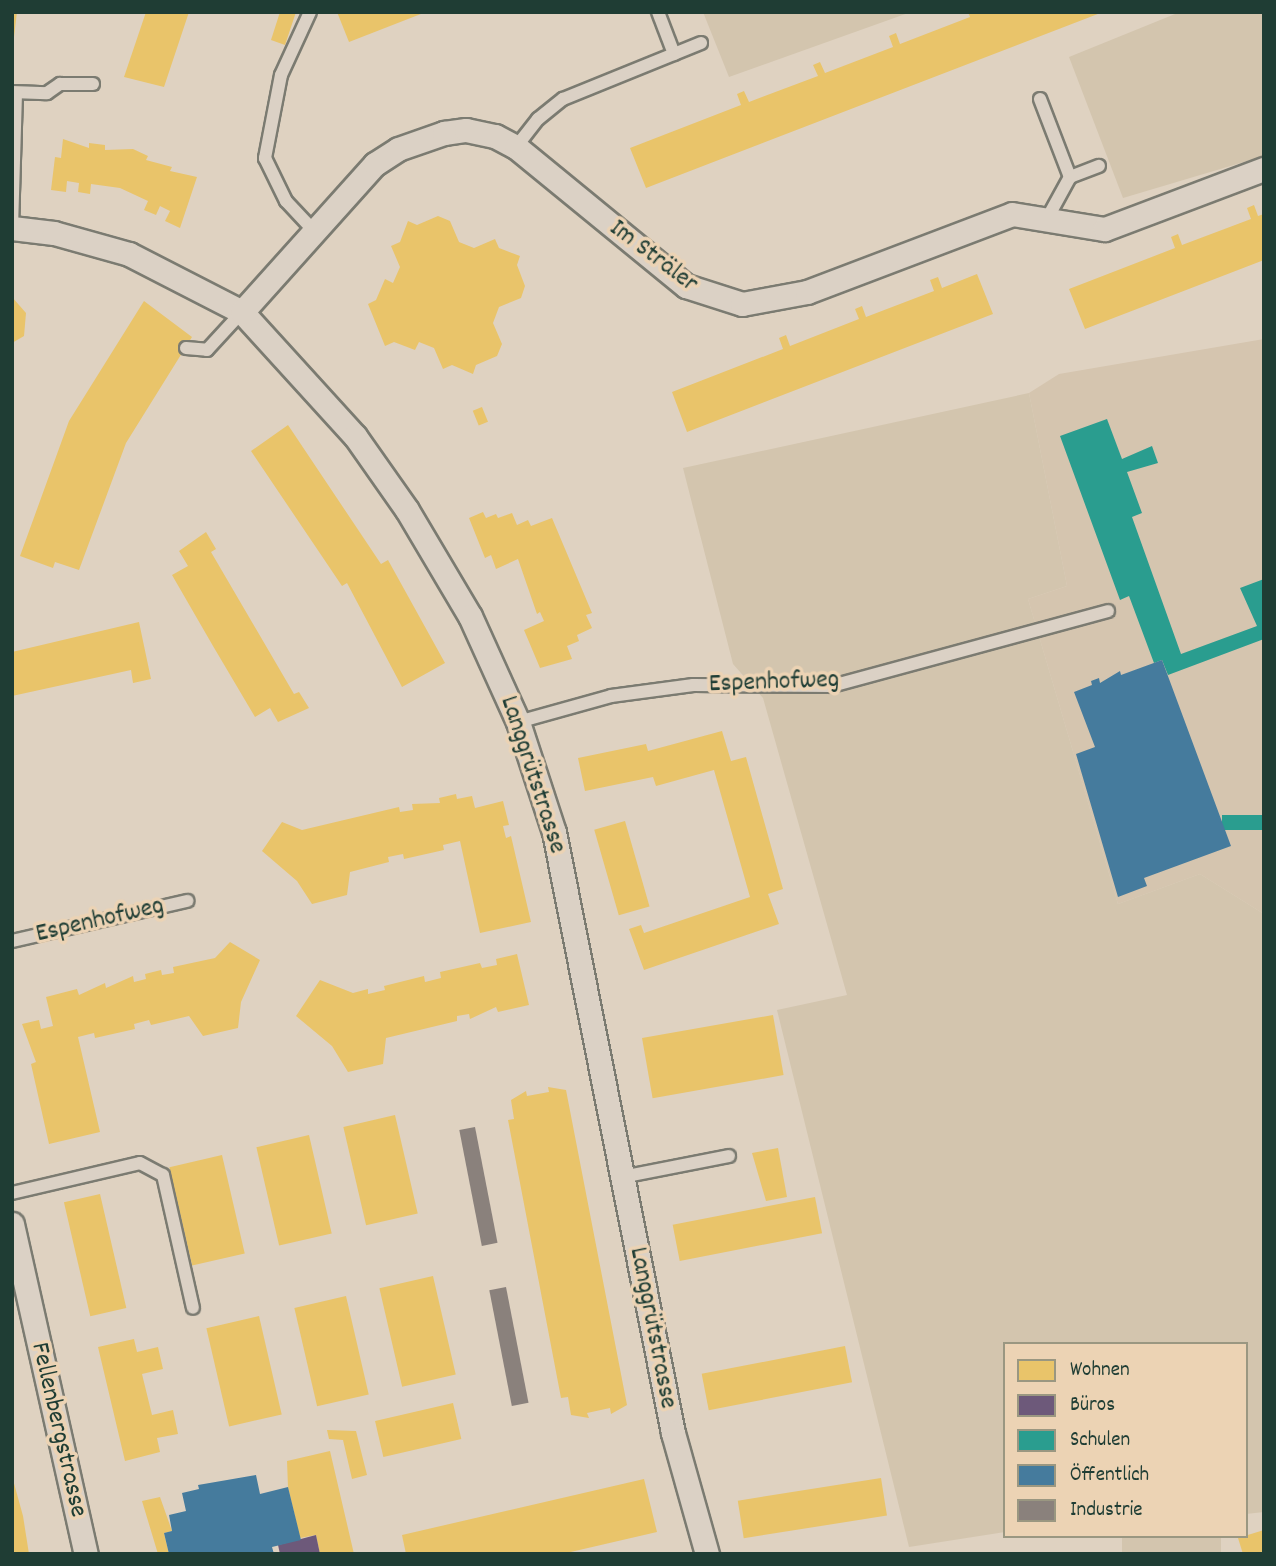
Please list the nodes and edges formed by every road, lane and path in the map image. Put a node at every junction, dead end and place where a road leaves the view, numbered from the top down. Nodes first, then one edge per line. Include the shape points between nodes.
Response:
1 (310, 12) edge
2 (658, 12) edge
3 (701, 43) dead end
4 (674, 54) junction
5 (93, 84) dead end
6 (14, 92) edge
7 (1040, 99) dead end
8 (516, 147) junction
9 (1099, 166) dead end
10 (1264, 169) edge
11 (1070, 177) junction
12 (1048, 217) junction
13 (12, 228) edge
14 (315, 232) junction
15 (242, 312) junction
16 (186, 348) dead end
17 (1108, 611) dead end
18 (518, 722) junction
19 (187, 901) dead end
20 (12, 941) edge
21 (729, 1156) dead end
22 (622, 1177) junction
23 (12, 1193) edge
24 (12, 1224) edge
25 (193, 1308) dead end
26 (86, 1554) edge
27 (707, 1554) edge

1 - 14 lane via 281,75 265,158 286,201
2 - 4 lane
3 - 4 lane
4 - 8 lane via 562,99
5 - 6 lane via 60,84 47,93
6 - 13 lane
7 - 11 lane
8 - 12 street, Im Sträler via 686,286 742,304 807,292 1012,214
8 - 14 street, Im Sträler via 495,136 466,130 424,138 375,164
9 - 11 lane
10 - 12 street, Im Sträler via 1105,229
11 - 12 lane
13 - 15 street, Langgrütstrasse via 54,233 129,254
14 - 15 street, Im Sträler
15 - 16 lane via 207,350
15 - 18 street, Langgrütstrasse via 336,413 407,510 470,616
17 - 18 lane, Espenhofweg via 832,686 693,685 611,696
18 - 22 street, Langgrütstrasse via 557,845
19 - 20 lane, Espenhofweg
21 - 22 lane
22 - 27 street, Langgrütstrasse via 673,1433
23 - 25 lane via 139,1163 163,1175
24 - 26 street, Fellenbergstrasse

